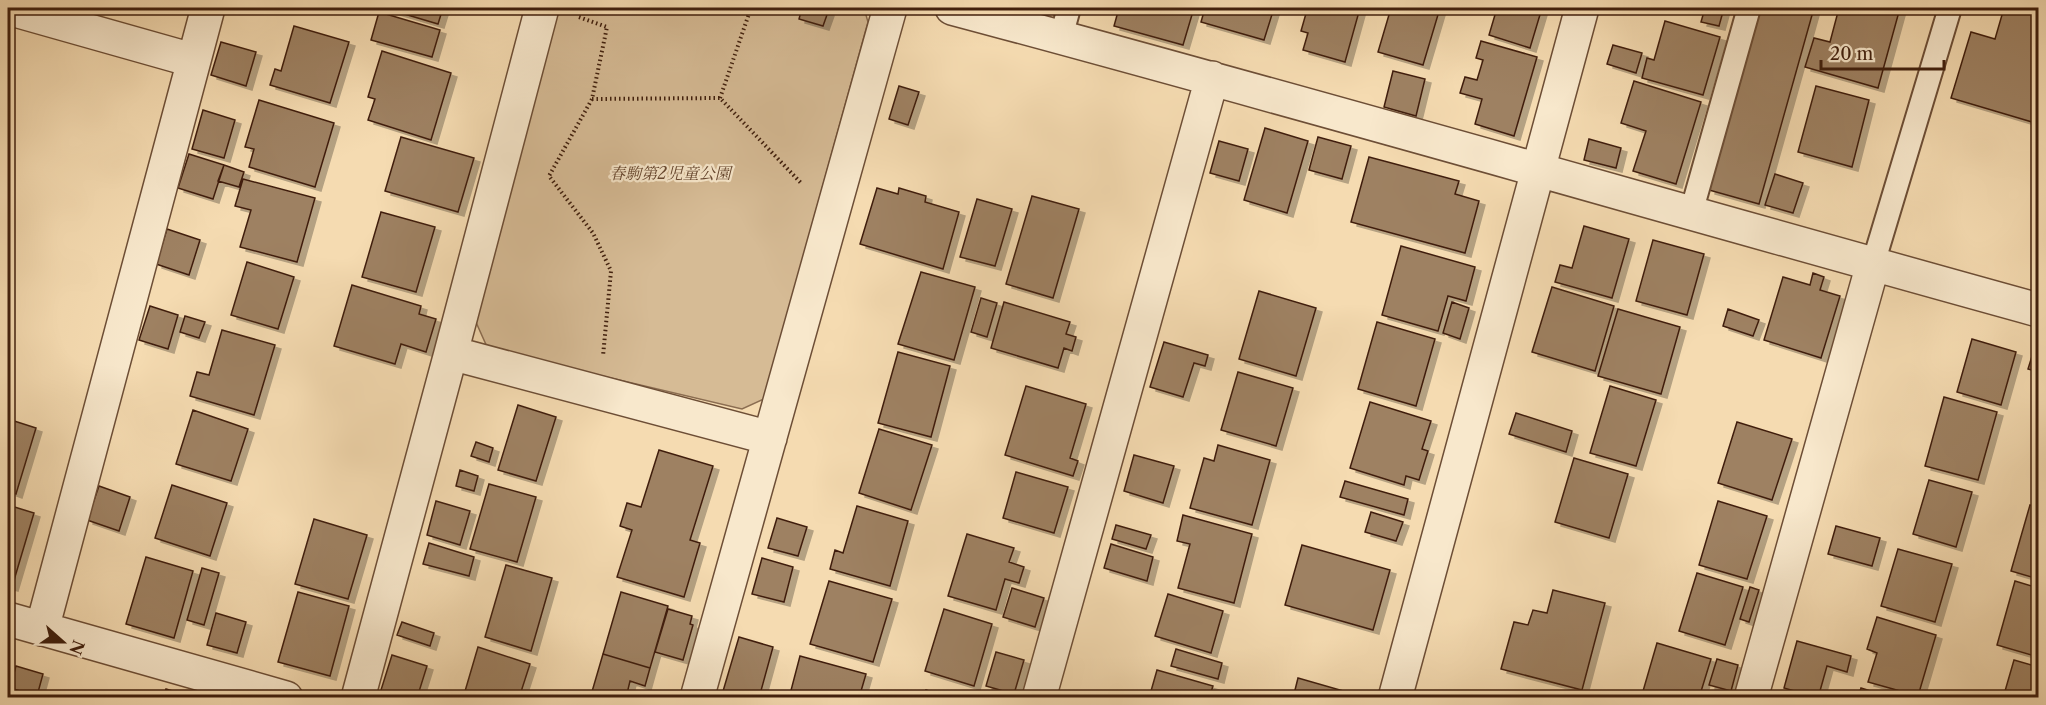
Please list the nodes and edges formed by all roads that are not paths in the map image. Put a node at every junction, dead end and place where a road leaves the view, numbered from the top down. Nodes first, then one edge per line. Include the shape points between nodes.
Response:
1 (8, 8) edge
2 (208, 8) edge
3 (542, 8) edge
4 (890, 8) edge
5 (952, 8) edge
6 (1582, 8) edge
7 (1749, 8) edge
8 (1950, 8) edge
9 (1065, 22) edge
10 (192, 60) junction
11 (1212, 78) junction
12 (1537, 171) junction
13 (1691, 213) junction
14 (1873, 264) junction
15 (2038, 310) edge
16 (451, 353) junction
17 (770, 438) junction
18 (8, 619) edge
19 (42, 629) junction
20 (286, 698) edge
21 (357, 698) edge
22 (697, 698) edge
23 (1039, 698) edge
24 (1395, 698) edge
25 (1750, 698) edge

1 - 10 street
2 - 10 street
3 - 16 street
4 - 17 street
5 - 9 street
6 - 12 street
7 - 13 lane
8 - 14 lane
9 - 11 street
10 - 19 street
11 - 12 street
11 - 23 street
12 - 13 street
12 - 24 street
13 - 14 street
14 - 15 street
14 - 25 street
16 - 17 street
16 - 21 street
17 - 22 street
18 - 19 street
19 - 20 street

